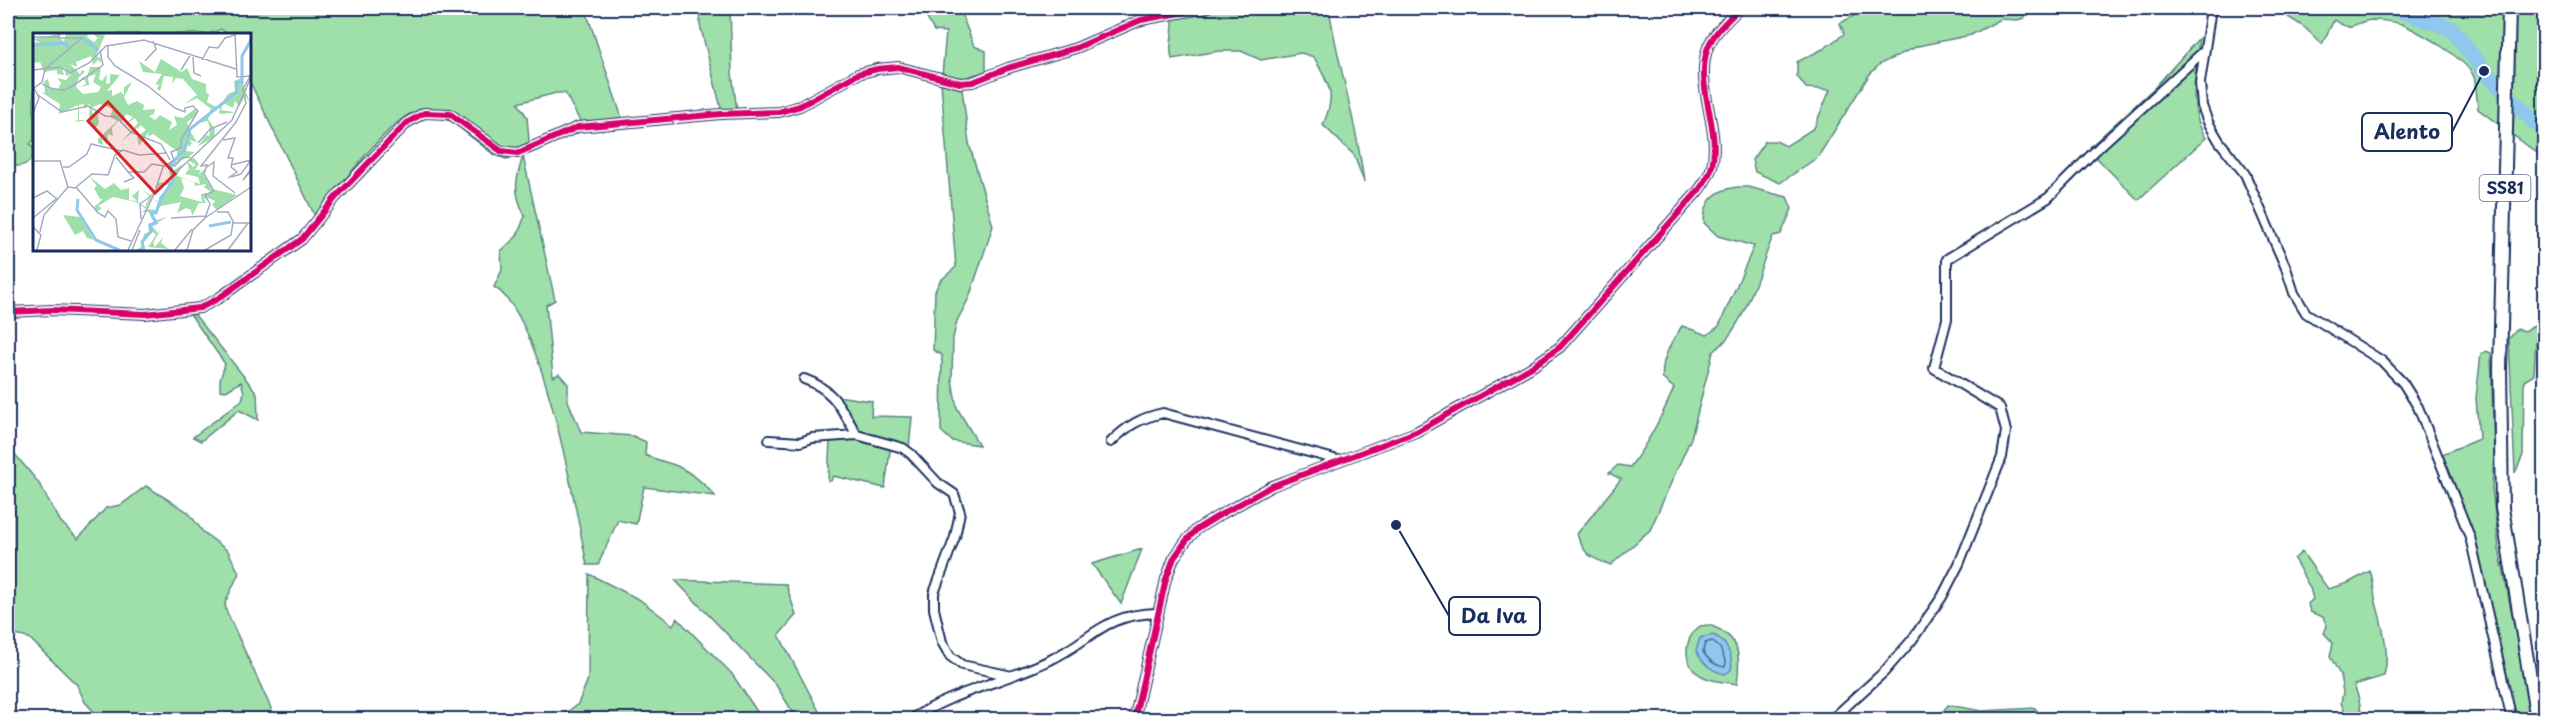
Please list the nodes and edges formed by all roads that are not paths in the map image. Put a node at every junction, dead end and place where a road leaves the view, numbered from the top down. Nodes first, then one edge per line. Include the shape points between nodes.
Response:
1 (1206, 8) edge
2 (1740, 8) edge
3 (2211, 8) edge
4 (2509, 8) edge
5 (2203, 52) junction
6 (8, 312) edge
7 (804, 379) dead end
8 (857, 435) junction
9 (769, 440) dead end
10 (1111, 442) dead end
11 (1338, 460) junction
12 (1157, 614) junction
13 (1012, 676) junction
14 (910, 720) edge
15 (1134, 720) edge
16 (1831, 720) edge
17 (2512, 720) edge
18 (2537, 720) edge

1 - 6 street via 1141,20 1076,48 973,82 960,83 898,67 877,69 858,74 800,106 779,112 578,127 518,153 501,151 450,114 424,113 394,135 302,239 200,308 145,314
2 - 11 street via 1708,46 1704,76 1714,153 1712,169 1699,190 1560,347 1416,432
3 - 5 street
4 - 18 highway, SS81 via 2500,368 2502,508
5 - 16 street via 2048,198 1947,259 1947,319 1934,368 2000,408 2006,431 2002,457 1942,597 1884,672
5 - 17 street via 2200,83 2208,122 2250,183 2306,313 2382,361 2418,407 2470,537
7 - 8 street via 821,385 834,398
8 - 9 street
8 - 13 street via 903,448 954,494 960,512 955,537 934,593 942,642 950,656 962,665
10 - 11 street via 1129,425 1163,413
11 - 12 street via 1272,486 1197,529 1174,558
12 - 13 street via 1137,614 1108,623 1066,651
12 - 15 street
13 - 14 street

